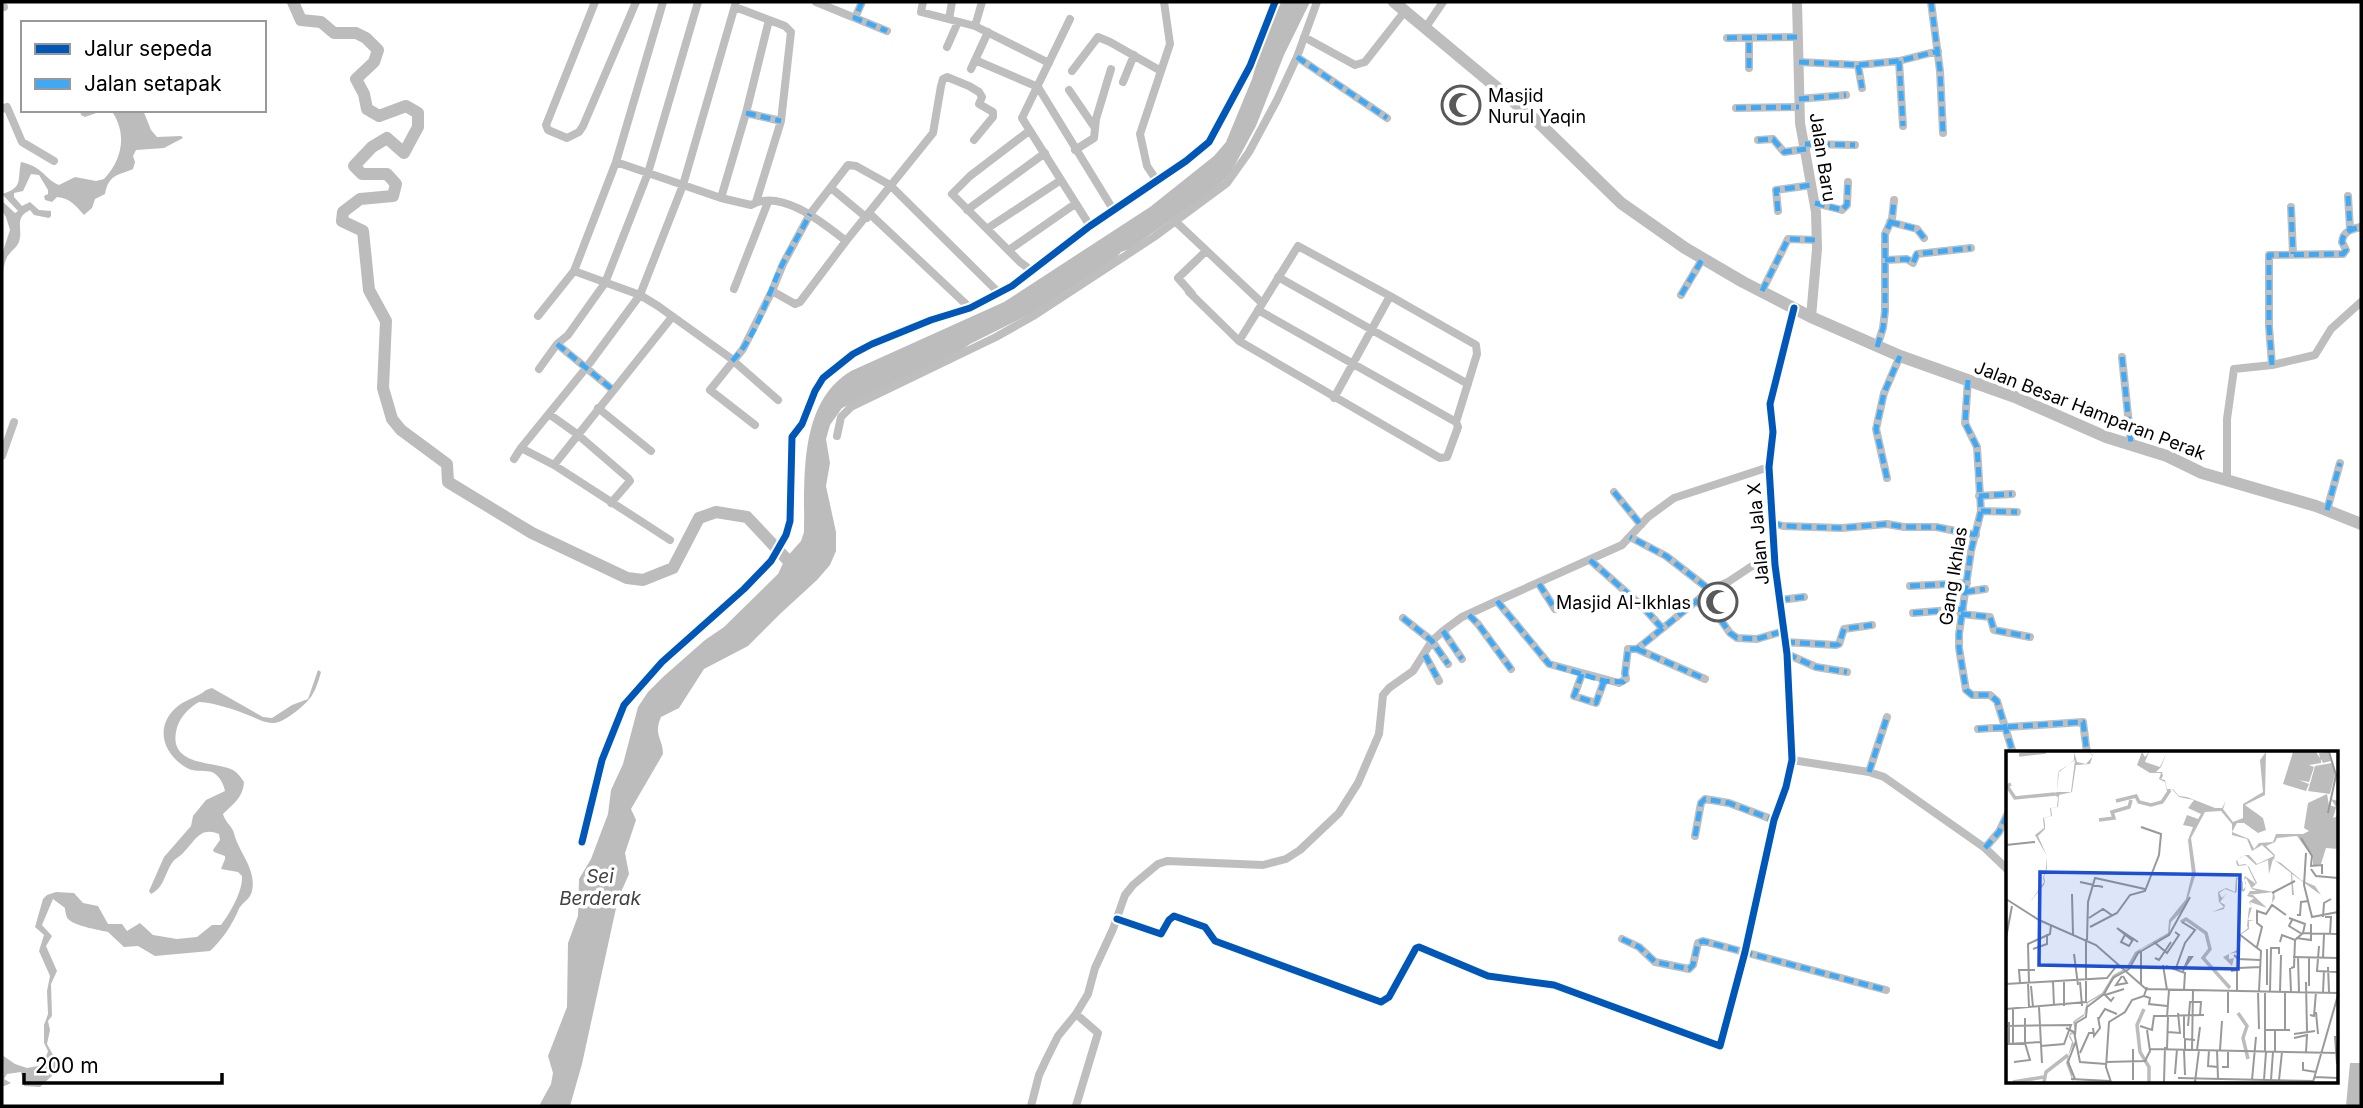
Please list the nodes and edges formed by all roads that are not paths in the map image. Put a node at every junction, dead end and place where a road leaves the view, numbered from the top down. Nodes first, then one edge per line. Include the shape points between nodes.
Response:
1 (595, 2) edge
2 (626, 2) edge
3 (663, 2) edge
4 (698, 2) edge
5 (816, 2) edge
6 (862, 2) edge
7 (923, 2) edge
8 (952, 2) edge
9 (982, 2) edge
10 (1164, 2) edge
11 (1275, 2) edge
12 (1317, 2) edge
13 (1394, 2) edge
14 (1443, 2) edge
15 (1797, 2) edge
16 (1931, 2) edge
17 (635, 4) edge
18 (735, 4) edge
19 (1405, 10) junction
20 (855, 18) junction
21 (1070, 19) dead end
22 (769, 20) junction
23 (953, 21) junction
24 (975, 26) junction
25 (1426, 27) junction
26 (887, 31) dead end
27 (988, 32) junction
28 (1304, 37) junction
29 (1798, 37) junction
30 (1727, 38) dead end
31 (1749, 39) junction
32 (947, 47) dead end
33 (1938, 51) junction
34 (1134, 55) junction
35 (1297, 57) junction
36 (1899, 61) junction
37 (1799, 62) junction
38 (1049, 63) junction
39 (1858, 65) junction
40 (1749, 68) dead end
41 (1111, 69) dead end
42 (1072, 71) dead end
43 (1161, 71) junction
44 (1123, 82) dead end
45 (1038, 87) junction
46 (1862, 88) dead end
47 (1069, 90) dead end
48 (1846, 95) dead end
49 (1799, 103) junction
50 (1736, 108) dead end
51 (2, 109) edge
52 (746, 113) junction
53 (1387, 118) dead end
54 (781, 121) junction
55 (1903, 126) dead end
56 (1095, 128) junction
57 (1029, 131) junction
58 (1943, 133) dead end
59 (1758, 140) dead end
60 (975, 141) dead end
61 (1855, 145) dead end
62 (1806, 146) junction
63 (1075, 150) junction
64 (1045, 153) junction
65 (54, 161) dead end
66 (616, 162) junction
67 (648, 173) junction
68 (1061, 180) junction
69 (1811, 180) junction
70 (1157, 181) junction
71 (1848, 182) dead end
72 (683, 185) junction
73 (890, 185) junction
74 (831, 188) junction
75 (2347, 196) dead end
76 (721, 198) junction
77 (1894, 200) dead end
78 (756, 202) junction
79 (768, 202) junction
80 (1075, 204) junction
81 (1815, 204) junction
82 (2291, 207) dead end
83 (967, 210) junction
84 (1114, 211) junction
85 (1778, 211) dead end
86 (810, 214) junction
87 (868, 216) junction
88 (1175, 222) junction
89 (1890, 222) junction
90 (1090, 226) junction
91 (2361, 227) edge
92 (988, 228) junction
93 (2350, 229) junction
94 (1924, 238) dead end
95 (1817, 240) junction
96 (846, 241) junction
97 (1971, 248) dead end
98 (1009, 250) junction
99 (1206, 251) junction
100 (2293, 254) junction
101 (1703, 258) junction
102 (1885, 260) junction
103 (574, 271) junction
104 (1032, 271) junction
105 (1278, 276) junction
106 (605, 283) junction
107 (734, 289) dead end
108 (772, 291) junction
109 (1762, 291) junction
110 (999, 293) junction
111 (1681, 295) dead end
112 (640, 296) junction
113 (1390, 296) junction
114 (2361, 302) edge
115 (1260, 306) junction
116 (970, 308) junction
117 (1794, 308) junction
118 (538, 316) dead end
119 (672, 317) junction
120 (1811, 317) junction
121 (1373, 329) junction
122 (1239, 341) junction
123 (557, 344) junction
124 (1877, 347) junction
125 (1900, 356) junction
126 (2122, 357) dead end
127 (732, 361) junction
128 (1353, 364) junction
129 (2272, 365) junction
130 (586, 368) junction
131 (539, 369) dead end
132 (1968, 380) junction
133 (1468, 383) junction
134 (613, 390) junction
135 (1334, 398) junction
136 (778, 400) dead end
137 (598, 408) junction
138 (549, 414) junction
139 (14, 422) dead end
140 (1456, 422) junction
141 (755, 425) dead end
142 (577, 434) junction
143 (836, 436) dead end
144 (2131, 444) junction
145 (521, 448) junction
146 (651, 451) dead end
147 (2, 456) edge
148 (514, 459) dead end
149 (2340, 463) dead end
150 (554, 465) junction
151 (1769, 467) junction
152 (1887, 478) dead end
153 (2227, 480) junction
154 (1614, 492) dead end
155 (2012, 494) dead end
156 (1979, 496) junction
157 (611, 503) junction
158 (2327, 510) junction
159 (1980, 511) junction
160 (2017, 512) dead end
161 (1772, 523) junction
162 (2361, 524) edge
163 (1640, 525) junction
164 (1976, 535) junction
165 (1631, 536) junction
166 (670, 540) dead end
167 (1590, 560) junction
168 (1775, 565) junction
169 (1539, 584) junction
170 (1910, 586) dead end
171 (1966, 587) junction
172 (1985, 589) dead end
173 (1710, 590) junction
174 (1804, 597) dead end
175 (1780, 600) junction
176 (1497, 601) junction
177 (1697, 602) junction
178 (1555, 609) dead end
179 (1962, 612) junction
180 (1913, 613) dead end
181 (1469, 615) junction
182 (1403, 618) dead end
183 (1872, 625) dead end
184 (1662, 628) junction
185 (1443, 631) junction
186 (1784, 631) junction
187 (2030, 637) dead end
188 (1432, 641) junction
189 (1785, 642) junction
190 (1637, 649) junction
191 (1787, 654) junction
192 (1425, 655) junction
193 (1462, 659) dead end
194 (1448, 664) dead end
195 (1511, 669) dead end
196 (1847, 672) dead end
197 (1582, 674) junction
198 (1706, 680) dead end
199 (1439, 681) dead end
200 (1604, 681) junction
201 (1887, 717) dead end
202 (2006, 727) junction
203 (1978, 729) dead end
204 (2012, 751) edge
205 (2087, 751) edge
206 (1792, 760) junction
207 (1869, 772) junction
208 (2006, 817) edge
209 (1774, 820) junction
210 (1695, 836) dead end
211 (582, 842) dead end
212 (1985, 848) junction
213 (2006, 868) edge
214 (1117, 919) junction
215 (1622, 939) dead end
216 (1745, 952) junction
217 (1886, 990) dead end
218 (1076, 1014) junction
219 (1031, 1106) edge
220 (1076, 1106) edge

1 - 17 street via 546,125 568,138 583,126
2 - 17 street
3 - 66 street
4 - 67 street
5 - 20 street
6 - 20 street
7 - 23 street via 921,12
8 - 23 street
9 - 24 street
10 - 43 street via 1170,44
11 - 70 street via 1250,66 1209,142
12 - 28 street
13 - 19 main road, Jalan Besar Hamparan Perak
14 - 25 street
15 - 29 street, Jalan Baru
16 - 33 street
18 - 22 street
18 - 72 street
19 - 25 main road, Jalan Besar Hamparan Perak
19 - 28 street via 1360,65
20 - 26 street
21 - 38 street
22 - 52 street
22 - 54 street via 791,32
23 - 24 street
23 - 32 street
24 - 27 street
25 - 101 main road, Jalan Besar Hamparan Perak via 1548,131 1604,187 1648,223
27 - 38 street
27 - 45 street via 973,64
28 - 35 street
29 - 31 street
29 - 37 street, Jalan Baru
30 - 31 street
31 - 40 street
33 - 36 street
33 - 58 street
34 - 42 street via 1097,38
34 - 43 street
34 - 44 street
35 - 53 street
35 - 88 street via 1242,163 1227,183
36 - 39 street
36 - 55 street
37 - 39 street
37 - 49 street, Jalan Baru
38 - 45 street
39 - 46 street
41 - 56 street
43 - 70 street via 1140,134 1147,166
45 - 57 street via 1023,114
45 - 63 street
47 - 56 street
48 - 49 street
49 - 50 street
49 - 62 street, Jalan Baru
51 - 65 street via 7,107 22,142
52 - 54 street
52 - 76 street
54 - 78 street
56 - 63 street via 1094,138
57 - 64 street
57 - 83 street via 953,193
59 - 62 street via 1775,140 1784,152
60 - 73 street via 993,112 979,104 979,92 947,77 941,86 933,133
61 - 62 street
62 - 69 street, Jalan Baru
63 - 84 street
64 - 68 street
64 - 83 street
66 - 67 street
66 - 103 street
67 - 72 street
67 - 106 street
68 - 80 street
68 - 92 street
69 - 81 street, Jalan Baru
69 - 85 street via 1776,190
70 - 84 street
71 - 81 street via 1847,205 1842,210
72 - 76 street
72 - 112 street
73 - 74 street via 850,164
73 - 87 street
73 - 110 street
74 - 86 street
74 - 87 street
75 - 93 street
76 - 78 street via 751,205
77 - 89 street
78 - 79 street
79 - 86 street
79 - 107 street
80 - 90 street
80 - 98 street
81 - 95 street, Jalan Baru
82 - 100 street
83 - 92 street
84 - 90 street
86 - 96 street
86 - 108 street
87 - 96 street
87 - 116 street
88 - 99 street
88 - 143 street via 1035,315 850,407 841,417
89 - 94 street via 1917,229
89 - 102 street
90 - 104 street
91 - 93 street
92 - 98 street
93 - 100 street via 2342,239 2343,254
95 - 109 street via 1788,239
95 - 120 street, Jalan Baru
96 - 108 street via 799,303
97 - 102 street via 1919,254 1913,263
98 - 104 street
99 - 115 street
99 - 122 street via 1178,278
100 - 129 street via 2268,258
101 - 109 main road, Jalan Besar Hamparan Perak
101 - 111 street
102 - 124 street via 1884,320
103 - 106 street
103 - 118 street
104 - 110 street
105 - 113 street via 1298,246
105 - 115 street
105 - 121 street
106 - 112 street
106 - 123 street
108 - 127 street via 743,349
109 - 117 main road, Jalan Besar Hamparan Perak
110 - 116 street
112 - 119 street
112 - 130 street
113 - 121 street
113 - 133 street via 1476,345
114 - 129 street via 2331,329 2315,355
115 - 122 street
115 - 128 street
116 - 211 street via 872,344 823,378 792,437 786,535 771,561 662,662 624,705 602,760
117 - 120 main road, Jalan Besar Hamparan Perak
117 - 151 street, Jalan Jala X via 1770,404
119 - 127 street
119 - 134 street
120 - 124 main road, Jalan Besar Hamparan Perak
121 - 128 street
121 - 133 street
122 - 135 street
123 - 130 street
123 - 131 street
124 - 125 main road, Jalan Besar Hamparan Perak
125 - 132 main road, Jalan Besar Hamparan Perak
125 - 152 street via 1876,429
126 - 144 street
127 - 136 street
127 - 141 street via 711,391
128 - 135 street
128 - 140 street
129 - 153 street via 2234,369 2227,419
130 - 134 street
130 - 138 street
132 - 144 main road, Jalan Besar Hamparan Perak
132 - 156 street, Gang Ikhlas via 1965,423 1977,447
133 - 140 street
134 - 137 street
135 - 140 street via 1440,458 1447,457
137 - 142 street
137 - 146 street
138 - 142 street
138 - 145 street
139 - 147 street
142 - 150 street
142 - 157 street via 630,481
144 - 153 main road, Jalan Besar Hamparan Perak
145 - 148 street
145 - 150 street
149 - 158 street
150 - 157 street
151 - 161 street, Jalan Jala X
151 - 163 street via 1674,498
153 - 158 main road, Jalan Besar Hamparan Perak
154 - 163 street
155 - 156 street
156 - 159 street, Gang Ikhlas
157 - 166 street
158 - 162 main road, Jalan Besar Hamparan Perak
159 - 160 street
159 - 164 street, Gang Ikhlas
161 - 164 street via 1842,528 1887,524
161 - 168 street, Jalan Jala X
163 - 165 street
164 - 171 street, Gang Ikhlas
165 - 167 street via 1617,549
165 - 173 street
167 - 169 street
167 - 184 street
168 - 173 street via 1752,566
168 - 175 street, Jalan Jala X
169 - 176 street
169 - 178 street
170 - 171 street
171 - 172 street
171 - 179 street, Gang Ikhlas
173 - 177 street
174 - 175 street
175 - 186 street, Jalan Jala X
176 - 181 street
176 - 197 street via 1546,662
177 - 184 street
177 - 186 street via 1718,616 1737,638 1757,639
179 - 180 street
179 - 187 street via 1990,617 1994,630
179 - 202 street, Gang Ikhlas via 1959,648 1966,690 1994,698
181 - 185 street
181 - 195 street
182 - 188 street
183 - 189 street via 1844,629 1836,645
184 - 190 street
185 - 188 street
185 - 193 street
186 - 189 street, Jalan Jala X
188 - 192 street
188 - 194 street
189 - 191 street, Jalan Jala X
190 - 198 street
190 - 200 street via 1626,651 1626,679
191 - 196 street via 1816,667
191 - 206 street, Jalan Jala X
192 - 199 street
192 - 214 street via 1413,671 1385,691 1379,734 1358,783 1339,813 1300,850 1263,865 1176,860 1158,864 1125,895
197 - 200 street
197 - 200 street via 1574,696 1595,707
201 - 207 street
202 - 203 street
202 - 204 street, Gang Ikhlas
202 - 205 street via 2083,722
206 - 207 street
206 - 209 street, Jalan Jala X
207 - 212 street via 1884,777
208 - 212 street
209 - 210 street via 1705,799
209 - 216 street, Jalan Jala X
212 - 213 street
214 - 216 street, Jalan Jala X via 1161,934 1174,916 1205,927 1215,941 1381,1002 1389,998 1419,947 1488,976 1554,985 1720,1046
214 - 218 street
215 - 216 street via 1654,962 1689,969 1700,941
216 - 217 street
218 - 219 street via 1046,1060
218 - 220 street via 1098,1032

